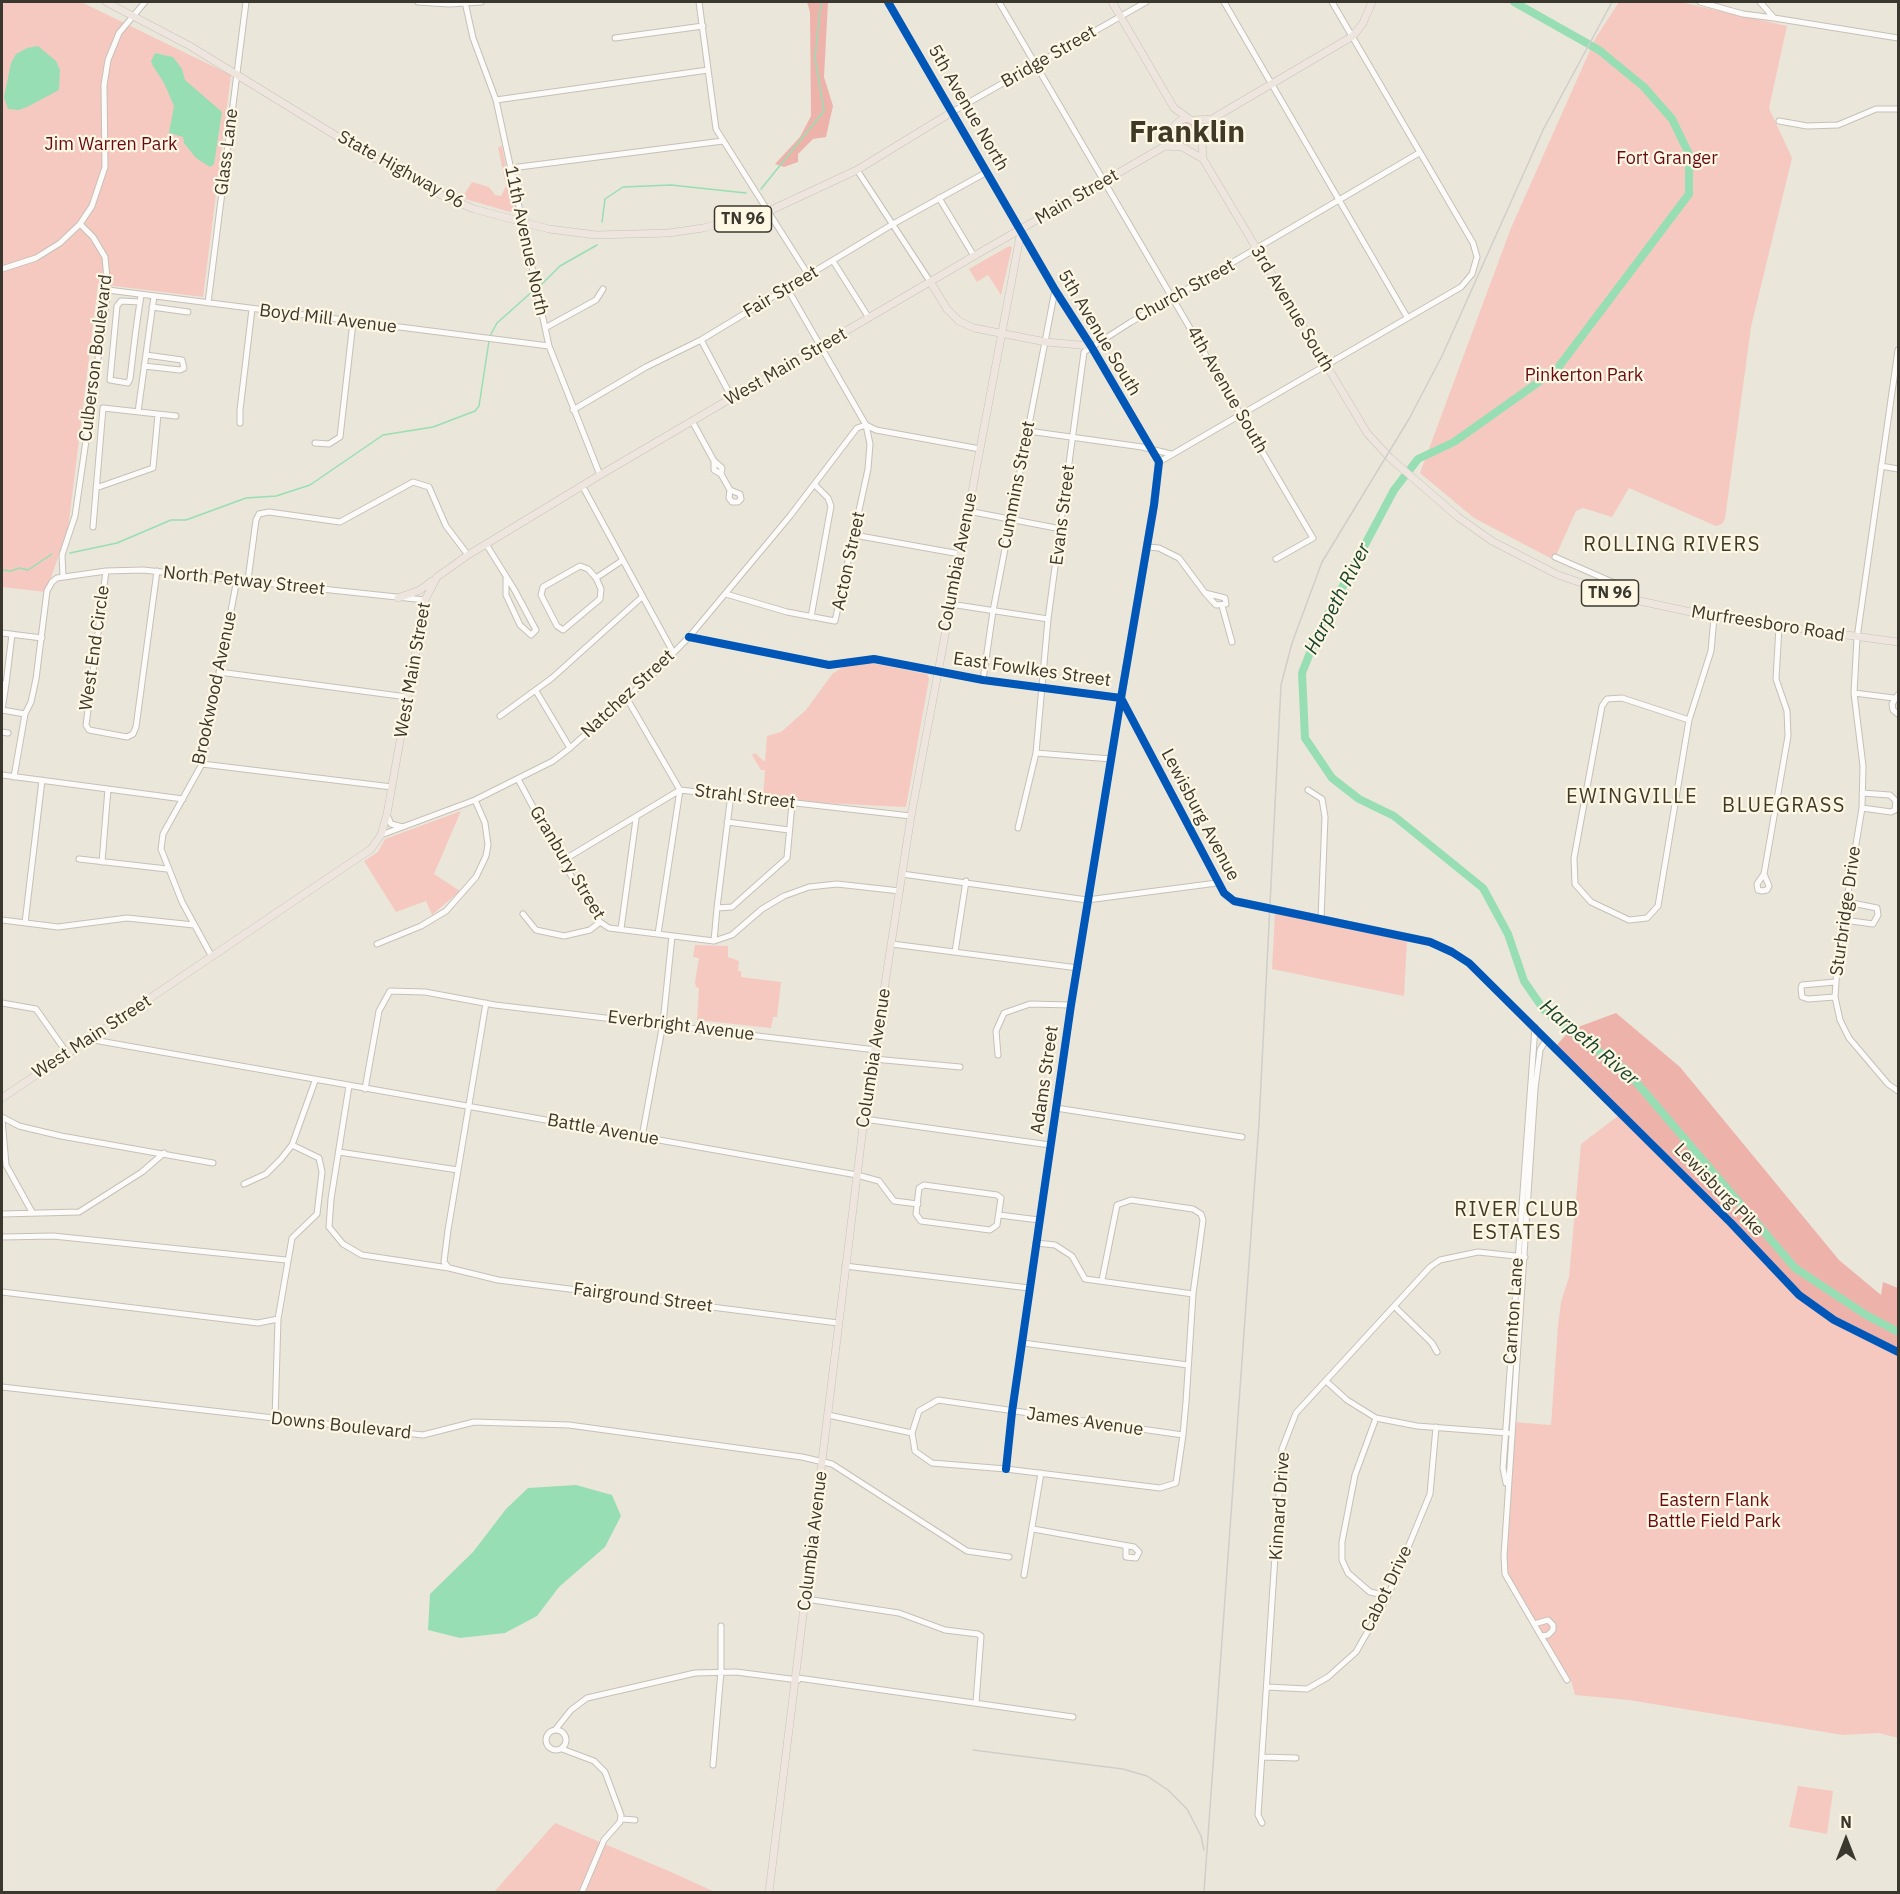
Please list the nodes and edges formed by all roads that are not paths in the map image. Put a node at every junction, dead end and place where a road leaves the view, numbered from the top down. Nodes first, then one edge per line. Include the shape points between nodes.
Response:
1 (106, 2) edge
2 (145, 2) edge
3 (246, 2) edge
4 (418, 2) edge
5 (465, 2) edge
6 (481, 2) edge
7 (699, 2) edge
8 (888, 2) edge
9 (999, 2) edge
10 (1112, 2) edge
11 (1146, 2) edge
12 (1224, 2) edge
13 (1332, 2) edge
14 (1372, 2) edge
15 (1700, 2) edge
16 (1760, 2) edge
17 (132, 15) junction
18 (1120, 16) junction
19 (1774, 18) junction
20 (703, 26) junction
21 (1353, 36) junction
22 (615, 38) dead end
23 (1899, 38) edge
24 (1037, 64) junction
25 (708, 70) junction
26 (237, 74) junction
27 (1273, 84) junction
28 (496, 100) junction
29 (1174, 108) junction
30 (1899, 109) edge
31 (952, 112) junction
32 (1192, 119) junction
33 (1212, 119) junction
34 (1779, 121) dead end
35 (1174, 129) junction
36 (1203, 132) junction
37 (1201, 140) junction
38 (723, 141) junction
39 (1165, 146) junction
40 (1182, 147) junction
41 (1419, 153) junction
42 (1203, 159) junction
43 (511, 168) junction
44 (857, 170) junction
45 (987, 172) junction
46 (1106, 181) junction
47 (939, 198) junction
48 (1340, 201) junction
49 (769, 211) junction
50 (80, 224) junction
51 (523, 224) junction
52 (893, 224) junction
53 (1021, 231) junction
54 (1257, 250) junction
55 (974, 256) junction
56 (833, 261) junction
57 (2, 269) edge
58 (809, 276) junction
59 (931, 283) junction
60 (787, 288) junction
61 (603, 289) dead end
62 (108, 290) junction
63 (1055, 290) junction
64 (141, 294) junction
65 (154, 296) junction
66 (1173, 299) junction
67 (140, 302) junction
68 (208, 303) junction
69 (153, 307) junction
70 (252, 309) junction
71 (188, 312) dead end
72 (1407, 317) junction
73 (869, 318) junction
74 (353, 322) junction
75 (545, 328) junction
76 (1002, 335) junction
77 (700, 340) junction
78 (1046, 342) junction
79 (549, 346) junction
80 (822, 346) junction
81 (1091, 346) junction
82 (1899, 351) edge
83 (146, 355) junction
84 (1325, 365) junction
85 (144, 366) junction
86 (1896, 384) edge
87 (732, 398) junction
88 (573, 410) junction
89 (138, 411) junction
90 (158, 414) junction
91 (1241, 414) junction
92 (176, 416) dead end
93 (692, 421) junction
94 (240, 423) dead end
95 (866, 425) junction
96 (1028, 431) junction
97 (1073, 438) junction
98 (315, 443) dead end
99 (980, 449) junction
100 (1153, 450) junction
101 (1171, 454) junction
102 (1389, 456) joint
103 (1159, 462) junction
104 (1881, 466) junction
105 (1899, 469) edge
106 (600, 476) junction
107 (815, 484) junction
108 (583, 487) junction
109 (96, 488) junction
110 (730, 490) dead end
111 (968, 511) junction
112 (1011, 520) junction
113 (93, 527) dead end
114 (1060, 529) junction
115 (854, 535) junction
116 (486, 544) junction
117 (1147, 547) junction
118 (960, 554) junction
119 (468, 555) junction
120 (1555, 557) dead end
121 (1276, 559) dead end
122 (623, 560) junction
123 (106, 571) junction
124 (157, 572) junction
125 (63, 576) junction
126 (437, 578) junction
127 (596, 578) junction
128 (237, 579) junction
129 (506, 579) junction
130 (248, 580) junction
131 (1205, 593) junction
132 (726, 594) junction
133 (642, 597) junction
134 (398, 598) junction
135 (425, 600) junction
136 (1639, 601) junction
137 (950, 604) junction
138 (1222, 606) junction
139 (993, 611) junction
140 (811, 617) junction
141 (1714, 617) junction
142 (1048, 619) junction
143 (1779, 627) junction
144 (2, 633) edge
145 (12, 634) junction
146 (689, 637) junction
147 (42, 638) junction
148 (1857, 638) junction
149 (1232, 642) dead end
150 (1899, 642) edge
151 (673, 652) junction
152 (2, 661) edge
153 (9, 662) junction
154 (219, 672) junction
155 (938, 672) junction
156 (983, 680) junction
157 (4, 684) edge
158 (1041, 687) junction
159 (536, 691) junction
160 (1854, 693) junction
161 (1896, 696) edge
162 (407, 697) junction
163 (626, 697) junction
164 (1121, 698) junction
165 (2, 710) edge
166 (25, 714) junction
167 (1899, 714) edge
168 (500, 716) dead end
169 (1689, 720) junction
170 (570, 748) junction
171 (1036, 753) junction
172 (1111, 759) junction
173 (202, 764) junction
174 (2, 775) edge
175 (14, 777) junction
176 (518, 779) junction
177 (42, 780) junction
178 (392, 787) junction
179 (108, 789) junction
180 (680, 790) junction
181 (1308, 790) dead end
182 (1862, 793) junction
183 (731, 794) junction
184 (183, 799) junction
185 (475, 800) junction
186 (792, 804) junction
187 (1862, 807) junction
188 (387, 814) junction
189 (911, 816) junction
190 (636, 819) junction
191 (727, 822) junction
192 (408, 827) junction
193 (1018, 828) dead end
194 (789, 830) junction
195 (381, 836) junction
196 (79, 859) dead end
197 (562, 861) junction
198 (102, 862) junction
199 (167, 869) junction
200 (902, 874) junction
201 (1764, 874) dead end
202 (966, 881) junction
203 (1217, 883) junction
204 (900, 891) junction
205 (1087, 900) junction
206 (1847, 902) junction
207 (717, 908) junction
208 (523, 914) dead end
209 (1321, 919) junction
210 (2, 920) edge
211 (1844, 920) junction
212 (600, 922) junction
213 (25, 923) junction
214 (194, 926) junction
215 (621, 929) junction
216 (658, 934) junction
217 (672, 936) junction
218 (714, 941) junction
219 (377, 944) dead end
220 (892, 944) junction
221 (955, 952) junction
222 (212, 957) junction
223 (1078, 968) junction
224 (1835, 982) junction
225 (1835, 997) junction
226 (2, 1003) edge
227 (486, 1004) junction
228 (1071, 1005) junction
229 (663, 1023) junction
230 (1535, 1027) junction
231 (88, 1039) junction
232 (1546, 1040) junction
233 (876, 1050) junction
234 (67, 1053) junction
235 (998, 1055) dead end
236 (874, 1059) junction
237 (960, 1067) dead end
238 (315, 1081) junction
239 (350, 1086) junction
240 (365, 1089) junction
241 (1899, 1091) edge
242 (2, 1098) edge
243 (469, 1107) junction
244 (1056, 1108) junction
245 (2, 1118) edge
246 (864, 1119) junction
247 (642, 1137) junction
248 (1242, 1137) dead end
249 (292, 1144) junction
250 (1050, 1144) junction
251 (339, 1152) junction
252 (164, 1153) junction
253 (213, 1163) dead end
254 (458, 1170) junction
255 (857, 1176) junction
256 (244, 1184) dead end
257 (918, 1204) junction
258 (32, 1212) junction
259 (2, 1214) edge
260 (999, 1215) junction
261 (1040, 1220) junction
262 (2, 1237) edge
263 (1036, 1243) junction
264 (1521, 1257) junction
265 (286, 1260) junction
266 (845, 1266) junction
267 (449, 1268) junction
268 (1102, 1280) junction
269 (1029, 1288) junction
270 (2, 1292) edge
271 (1193, 1294) junction
272 (1395, 1306) junction
273 (278, 1319) junction
274 (838, 1323) junction
275 (1023, 1343) junction
276 (1437, 1352) dead end
277 (1899, 1352) edge
278 (1188, 1365) junction
279 (1326, 1381) junction
280 (2, 1387) edge
281 (1012, 1412) junction
282 (828, 1415) junction
283 (1376, 1418) junction
284 (275, 1419) junction
285 (1436, 1427) junction
286 (912, 1433) junction
287 (1505, 1433) junction
288 (1513, 1433) junction
289 (1183, 1435) junction
290 (823, 1461) junction
291 (1006, 1468) junction
292 (1041, 1473) junction
293 (1508, 1487) junction
294 (1033, 1529) junction
295 (1126, 1547) dead end
296 (1009, 1557) dead end
297 (1024, 1575) dead end
298 (1388, 1596) junction
299 (806, 1599) junction
300 (1534, 1624) junction
301 (722, 1626) dead end
302 (1541, 1636) junction
303 (721, 1671) junction
304 (798, 1679) junction
305 (1567, 1680) dead end
306 (1267, 1687) junction
307 (976, 1703) junction
308 (1073, 1717) dead end
309 (566, 1720) junction
310 (555, 1730) junction
311 (566, 1738) junction
312 (562, 1749) junction
313 (578, 1753) junction
314 (1263, 1757) junction
315 (1296, 1758) dead end
316 (713, 1765) dead end
317 (622, 1819) junction
318 (635, 1820) dead end
319 (1262, 1823) dead end
320 (582, 1893) edge
321 (770, 1893) edge

1 - 17 main road, State Highway 96 / TN 96
2 - 17 street
3 - 26 street, Glass Lane
4 - 5 street
5 - 6 street
5 - 28 street, 11th Avenue North via 473,38
7 - 20 street
8 - 31 main road, 5th Avenue North
9 - 24 street, 4th Avenue South
10 - 18 main road
11 - 18 street, Bridge Street
12 - 27 street
13 - 21 street
14 - 21 main road
15 - 19 street
16 - 19 street
17 - 26 main road, State Highway 96 / TN 96
17 - 50 street via 119,33 105,69 105,167 92,206
18 - 24 street, Bridge Street
18 - 29 main road
19 - 23 street
20 - 22 street
20 - 25 street
21 - 27 main road
21 - 41 street
24 - 31 street, Bridge Street
24 - 46 street, 4th Avenue South
25 - 28 street
25 - 38 street via 714,122
26 - 51 main road, State Highway 96 / TN 96 via 413,181 455,202
26 - 68 street, Glass Lane
27 - 33 main road
27 - 48 street
28 - 43 street, 11th Avenue North
29 - 32 main road
29 - 35 main road
30 - 34 street via 1876,109 1838,125 1807,126
31 - 44 main road, State Highway 96 / TN 96
31 - 45 main road, 5th Avenue North
32 - 33 main road
32 - 35 main road
32 - 36 main road
33 - 36 main road
35 - 39 main road
35 - 40 main road via 1174,141
36 - 37 main road
37 - 40 main road via 1194,147
37 - 42 main road, 3rd Avenue South / TN 96
38 - 43 street
38 - 49 street
39 - 40 main road
39 - 46 main road, Main Street
40 - 42 main road
41 - 48 street, Church Street
41 - 72 street via 1473,243 1477,262 1467,282
42 - 54 main road, 3rd Avenue South / TN 96
43 - 51 street, 11th Avenue North
44 - 49 main road, State Highway 96 / TN 96
44 - 52 street
45 - 47 street, Fair Street
45 - 53 main road, 5th Avenue North
46 - 53 main road, Main Street
46 - 66 street, 4th Avenue South
47 - 52 street, Fair Street
47 - 55 street
48 - 54 street, Church Street
48 - 72 street
49 - 51 main road, State Highway 96 / TN 96 via 669,233 596,234
49 - 58 street
50 - 57 street via 36,258
50 - 62 street, Culberson Boulevard via 105,257
51 - 75 street, 11th Avenue North
52 - 56 street, Fair Street
52 - 59 street
53 - 55 main road, West Main Street
53 - 63 main road, 5th Avenue South
53 - 76 main road, Columbia Avenue
54 - 66 street, Church Street
54 - 84 main road, 3rd Avenue South / TN 96
55 - 59 main road, West Main Street
56 - 58 street, Fair Street
56 - 73 street
58 - 60 street, Fair Street
59 - 73 main road, West Main Street
59 - 76 main road via 959,321
60 - 77 street, Fair Street
60 - 80 street
61 - 75 street via 596,300
62 - 64 street, Boyd Mill Avenue
62 - 125 street, Culberson Boulevard via 75,516 62,555
63 - 78 street, Cummins Street
63 - 81 main road, 5th Avenue South
64 - 65 street, Boyd Mill Avenue
64 - 67 street
65 - 68 street, Boyd Mill Avenue
65 - 69 street
66 - 81 street, Church Street
66 - 91 street, 4th Avenue South
67 - 67 street via 130,379 128,383 110,380 117,306 121,301
68 - 70 street, Boyd Mill Avenue
69 - 71 street
69 - 83 street
70 - 74 street, Boyd Mill Avenue
70 - 94 street
72 - 84 street
73 - 80 main road, West Main Street
74 - 79 street, Boyd Mill Avenue
74 - 98 street via 340,437 330,444
75 - 79 street, 11th Avenue North
76 - 78 main road
76 - 99 main road, Columbia Avenue
77 - 87 street
77 - 88 street, Fair Street
78 - 81 main road
78 - 96 street, Cummins Street
79 - 88 street, 11th Avenue North
80 - 87 main road, West Main Street
80 - 95 street
81 - 97 street, Evans Street via 1084,352
81 - 100 main road, 5th Avenue South
82 - 86 street, Sturbridge Drive
83 - 85 street
83 - 85 street via 182,360 184,368
84 - 91 street
84 - 102 main road, 3rd Avenue South / TN 96 via 1367,433
85 - 89 street
86 - 104 street, Sturbridge Drive
87 - 93 main road, West Main Street
88 - 106 street, 11th Avenue North
89 - 90 street
89 - 109 street via 103,408
90 - 92 street
90 - 109 street via 153,468
91 - 101 street
91 - 121 street, 4th Avenue South via 1313,538
93 - 106 main road, West Main Street
93 - 110 street via 714,461 714,470
95 - 99 street
95 - 107 street, Natchez Street via 857,428
95 - 115 street, Acton Street via 870,463
96 - 97 street
96 - 112 street, Cummins Street
97 - 100 street
97 - 114 street, Evans Street
99 - 111 main road, Columbia Avenue
100 - 101 street
100 - 103 main road
101 - 103 street
102 - 136 main road, Murfreesboro Road / TN 96 via 1458,517 1522,557 1588,587
103 - 117 main road
104 - 105 street
104 - 148 street, Sturbridge Drive
106 - 108 main road, West Main Street
107 - 132 street, Natchez Street
107 - 140 street via 831,506
108 - 116 main road, West Main Street
108 - 122 street
109 - 113 street
111 - 112 street
111 - 118 main road, Columbia Avenue
112 - 114 street
112 - 139 street, Cummins Street
114 - 142 street, Evans Street
115 - 118 street
115 - 140 street, Acton Street via 837,620
116 - 119 main road, West Main Street
116 - 129 street
117 - 131 street via 1179,558
117 - 164 main road
118 - 137 main road, Columbia Avenue
119 - 126 main road, West Main Street
119 - 130 street via 446,526 429,487 413,482 340,522 259,514
120 - 136 street, Murfreesboro Road via 1619,585
122 - 127 street
122 - 133 street
123 - 124 street, North Petway Street
123 - 124 street, West End Circle via 86,725 89,730 127,737 136,727
123 - 125 street, North Petway Street
124 - 128 street, North Petway Street
125 - 147 street via 52,582 47,591
126 - 134 main road
126 - 135 main road, West Main Street
127 - 127 street via 600,599 562,630 541,595 543,587 580,566
128 - 130 street, North Petway Street
128 - 154 street, Brookwood Avenue
129 - 129 street via 506,595 520,625 531,635 536,630
130 - 134 street, North Petway Street
131 - 138 street via 1215,605
131 - 138 street via 1225,598
132 - 140 street, Acton Street
132 - 146 street, Natchez Street
133 - 151 street
133 - 159 street
134 - 135 street, North Petway Street
135 - 162 main road, West Main Street
136 - 141 main road, Murfreesboro Road / TN 96
137 - 139 street
137 - 155 main road, Columbia Avenue
138 - 149 street
139 - 142 street
139 - 156 street, Cummins Street
141 - 143 main road, Murfreesboro Road / TN 96
141 - 169 street via 1711,651
142 - 158 street, Evans Street
143 - 148 main road, Murfreesboro Road / TN 96
143 - 201 street via 1776,679 1787,711 1788,736
144 - 145 street
145 - 147 street
145 - 153 street
146 - 151 street, Natchez Street
146 - 155 street, East Fowlkes Street via 817,663 874,659
147 - 166 street via 32,702
148 - 150 main road, Murfreesboro Road / TN 96
148 - 160 street, Sturbridge Drive
151 - 163 street, Natchez Street
152 - 153 street
153 - 157 street
154 - 162 street
154 - 173 street, Brookwood Avenue
155 - 156 street, East Fowlkes Street
155 - 189 main road, Columbia Avenue
156 - 158 street, East Fowlkes Street
157 - 165 street
158 - 164 street, East Fowlkes Street
158 - 171 street, Evans Street
159 - 168 street
159 - 170 street
160 - 161 street
160 - 182 street, Sturbridge Drive via 1863,766
161 - 167 street via 1892,707
162 - 178 main road, West Main Street
163 - 170 street, Natchez Street
163 - 180 street
164 - 172 street, Adams Street
164 - 203 main road, Lewisburg Avenue
165 - 166 street
166 - 175 street
169 - 169 street via 1658,906 1647,918 1629,920 1591,902 1575,884 1574,858 1602,706 1607,699 1622,698
170 - 176 street, Natchez Street
171 - 172 street
171 - 193 street, Evans Street
172 - 205 street, Adams Street
173 - 178 street
173 - 184 street, Brookwood Avenue
174 - 175 street
175 - 177 street
176 - 185 street, Natchez Street
176 - 197 street, Granbury Street
177 - 179 street
177 - 213 street
178 - 188 main road, West Main Street
179 - 184 street
179 - 198 street
180 - 183 street, Strahl Street
180 - 190 street, Strahl Street
180 - 216 street
181 - 209 street via 1322,799 1325,817
182 - 187 street, Sturbridge Drive
182 - 187 street via 1890,795 1896,801 1891,812
183 - 186 street, Strahl Street
183 - 191 street
184 - 199 street, Brookwood Avenue via 163,834 161,849
185 - 192 street, Natchez Street
185 - 219 street via 485,823 488,845 472,883 446,911
186 - 189 street, Strahl Street
186 - 194 street
187 - 206 street, Sturbridge Drive
188 - 192 street via 394,826
188 - 195 main road, West Main Street
189 - 200 main road, Columbia Avenue
190 - 197 street, Strahl Street
190 - 215 street
191 - 194 street
191 - 207 street
192 - 195 street, Natchez Street
194 - 207 street via 787,858 732,907
195 - 222 main road, West Main Street via 360,858
196 - 198 street
197 - 212 street, Granbury Street
198 - 199 street
199 - 214 street, Brookwood Avenue
200 - 202 street
200 - 204 main road, Columbia Avenue
202 - 205 street
202 - 221 street
203 - 205 street
203 - 209 main road, Lewisburg Avenue via 1234,901
204 - 218 street via 837,884 809,887 784,896 732,935
204 - 220 main road, Columbia Avenue
205 - 223 street, Adams Street
206 - 211 street, Sturbridge Drive
206 - 211 street via 1877,908 1878,915 1873,924
207 - 218 street
208 - 212 street via 536,930 564,936 590,930
209 - 230 main road, Lewisburg Avenue via 1430,942 1452,952 1469,963
210 - 213 street
211 - 224 street, Sturbridge Drive
212 - 215 street, Granbury Street
213 - 214 street via 58,927 127,918
214 - 222 street, Brookwood Avenue
215 - 216 street, Granbury Street
216 - 217 street, Granbury Street
217 - 218 street, Granbury Street
217 - 229 street
220 - 221 street
220 - 233 main road, Columbia Avenue
221 - 223 street
222 - 231 main road, West Main Street
223 - 228 street, Adams Street
224 - 225 street, Sturbridge Drive
224 - 225 street via 1801,988 1802,997 1808,999
225 - 241 street, Sturbridge Drive via 1840,1020 1850,1038 1888,1084
226 - 234 street via 36,1009
227 - 229 street, Everbright Avenue
227 - 240 street, Everbright Avenue via 425,992 390,991 379,1011
227 - 243 street
228 - 235 street via 1030,1004 1004,1014 996,1031
228 - 244 street, Adams Street
229 - 233 street, Everbright Avenue
229 - 247 street
230 - 232 main road, Lewisburg Pike
230 - 264 street, Carnton Lane
231 - 234 main road, West Main Street
231 - 238 street, Battle Avenue
232 - 264 street, Carnton Lane via 1540,1050 1535,1089
232 - 277 main road, Lewisburg Pike via 1723,1214 1799,1295 1834,1320
233 - 236 main road, Columbia Avenue
234 - 242 main road, West Main Street
236 - 237 street
236 - 246 main road, Columbia Avenue
238 - 239 street, Battle Avenue
238 - 249 street
239 - 240 street, Battle Avenue
239 - 251 street
240 - 243 street, Battle Avenue
243 - 247 street, Battle Avenue
243 - 254 street
244 - 248 street
244 - 250 street, Adams Street
245 - 252 street via 61,1136
245 - 258 street via 6,1165
246 - 250 street
246 - 255 main road, Columbia Avenue
247 - 255 street, Battle Avenue
249 - 256 street via 266,1174
249 - 265 street via 319,1158 322,1172 317,1214 292,1238
250 - 261 street, Adams Street
251 - 254 street
251 - 267 street via 329,1214 334,1237 362,1255
252 - 253 street
252 - 258 street via 142,1172 79,1212
254 - 267 street via 444,1262
255 - 257 street, Battle Avenue via 879,1181 894,1201
255 - 266 main road, Columbia Avenue
257 - 260 street via 916,1214 921,1221 990,1230 997,1225
257 - 260 street via 919,1188 924,1185 998,1195
258 - 259 street
260 - 261 street
261 - 263 street, Adams Street
262 - 265 street via 53,1236
263 - 268 street via 1055,1245 1072,1256 1085,1279
263 - 269 street, Adams Street
264 - 272 street, Kinnard Drive via 1478,1252 1440,1260
264 - 287 street, Carnton Lane
264 - 288 street, Carnton Lane
265 - 273 street
266 - 269 street
266 - 274 main road, Columbia Avenue
267 - 274 street, Fairground Street via 498,1280
268 - 271 street
268 - 271 street via 1117,1205 1131,1200 1193,1209 1203,1220
269 - 275 street, Adams Street
270 - 273 street via 258,1323
271 - 278 street
272 - 276 street
272 - 279 street, Kinnard Drive
273 - 284 street
274 - 282 main road, Columbia Avenue
275 - 278 street
275 - 281 street, Adams Street
278 - 289 street
279 - 283 street
279 - 306 street, Kinnard Drive via 1296,1413 1282,1449
280 - 284 street, Downs Boulevard
281 - 286 street, James Avenue via 938,1400 919,1412
281 - 289 street, James Avenue
281 - 291 street, Adams Street
282 - 286 street
282 - 290 main road, Columbia Avenue
283 - 285 street
283 - 298 street via 1355,1475 1342,1560 1348,1573 1370,1592
284 - 290 street, Downs Boulevard via 423,1435 474,1422 569,1425
285 - 287 street
285 - 298 street, Cabot Drive via 1430,1494
286 - 291 street via 915,1451 932,1463
287 - 288 street
287 - 293 street, Carnton Lane via 1503,1468
288 - 293 street, Carnton Lane
289 - 292 street via 1176,1483 1160,1488
290 - 296 street, Downs Boulevard via 862,1481 906,1514 967,1551
290 - 299 main road, Columbia Avenue
291 - 292 street
292 - 294 street
293 - 300 street, Carnton Lane via 1505,1574
294 - 295 street
294 - 297 street
298 - 306 street, Cabot Drive via 1356,1652 1328,1677 1307,1689
299 - 304 main road, Columbia Avenue
299 - 307 street via 899,1613 945,1630 981,1636
300 - 302 street, Carnton Lane
300 - 302 street via 1548,1620 1553,1625 1551,1633
301 - 303 street
302 - 305 street, Carnton Lane
303 - 304 street
303 - 309 street via 695,1672 587,1698 571,1710
303 - 316 street
304 - 307 street
304 - 321 main road, Columbia Avenue
306 - 314 street, Kinnard Drive
307 - 308 street
309 - 310 street
309 - 311 street
310 - 311 street
310 - 312 street via 547,1736 547,1745 555,1751
311 - 312 street
311 - 313 street
312 - 313 street
313 - 317 street via 605,1772
314 - 315 street
314 - 319 street, Kinnard Drive via 1258,1815
317 - 318 street
317 - 320 street via 604,1840

